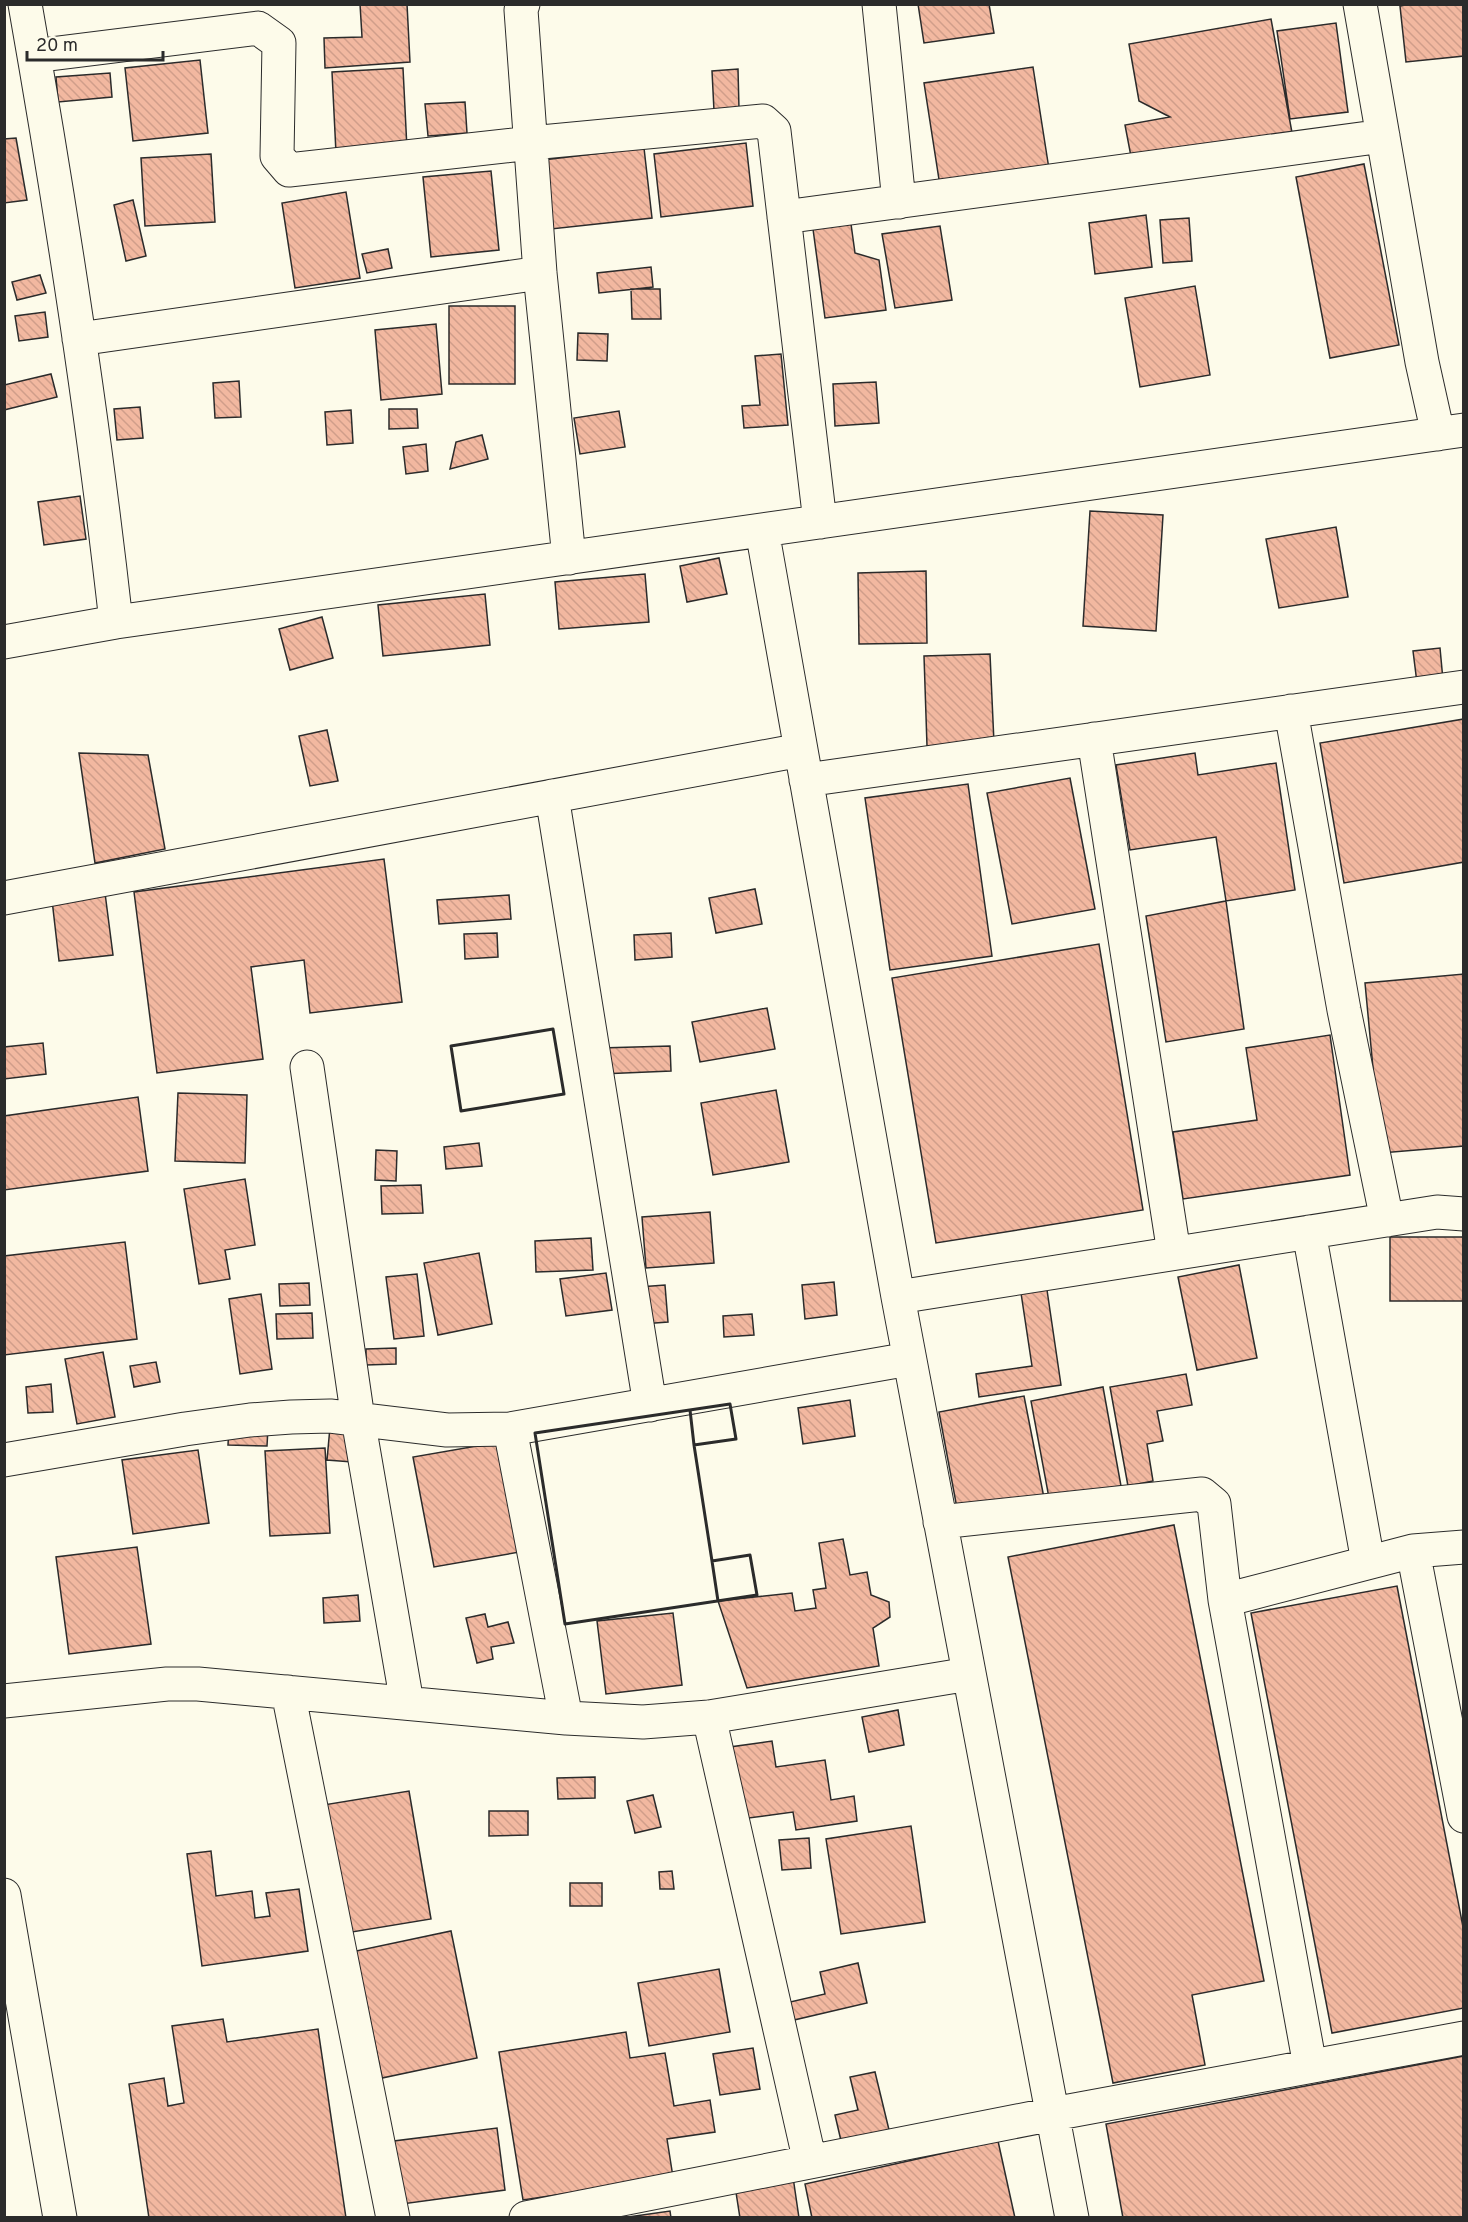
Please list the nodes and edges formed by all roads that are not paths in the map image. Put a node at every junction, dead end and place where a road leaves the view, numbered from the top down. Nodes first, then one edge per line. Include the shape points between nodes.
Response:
1 (25, 4) edge
2 (523, 4) edge
3 (879, 4) edge
4 (1360, 4) edge
5 (34, 56) junction
6 (1383, 135) junction
7 (531, 143) junction
8 (899, 202) junction
9 (784, 217) junction
10 (540, 273) junction
11 (79, 339) junction
12 (1451, 432) edge
13 (820, 522) junction
14 (762, 530) junction
15 (569, 558) junction
16 (116, 622) junction
17 (4, 642) edge
18 (1464, 687) edge
19 (1290, 711) junction
20 (1094, 739) junction
21 (804, 765) junction
22 (552, 796) junction
23 (4, 898) edge
24 (307, 1067) dead end
25 (1464, 1214) edge
26 (1387, 1220) junction
27 (1309, 1232) junction
28 (1174, 1253) junction
29 (898, 1297) junction
30 (909, 1359) junction
31 (650, 1405) junction
32 (358, 1419) junction
33 (510, 1429) junction
34 (4, 1460) edge
35 (940, 1522) junction
36 (1464, 1547) edge
37 (1413, 1551) junction
38 (1368, 1562) junction
39 (1225, 1600) junction
40 (969, 1674) junction
41 (288, 1692) junction
42 (4, 1701) edge
43 (407, 1703) junction
44 (709, 1717) junction
45 (566, 1718) junction
46 (1464, 1816) edge
47 (4, 1895) edge
48 (1464, 2038) edge
49 (1310, 2066) junction
50 (1053, 2114) junction
51 (810, 2162) junction
52 (60, 2217) edge
53 (393, 2217) edge
54 (526, 2217) edge
55 (1072, 2217) edge

1 - 5 street
2 - 7 street
3 - 8 street
4 - 6 street
5 - 7 street via 258,28 279,43 277,156 289,170
5 - 11 street
6 - 8 street
6 - 12 street via 1422,362
7 - 9 street via 763,121 774,131
7 - 10 street
8 - 9 street
9 - 13 street
10 - 11 street
10 - 15 street
11 - 16 street
12 - 13 street
13 - 14 street
14 - 15 street
14 - 21 street
15 - 16 street
16 - 17 street
18 - 19 street
19 - 20 street
19 - 26 street
20 - 21 street
20 - 28 street
21 - 22 street
21 - 29 street
22 - 23 street
22 - 31 street
24 - 32 street
25 - 26 street via 1437,1212
26 - 27 street
27 - 28 street
27 - 38 street
28 - 29 street
29 - 30 street
30 - 31 street
30 - 35 street
31 - 33 street
32 - 33 street via 447,1430
32 - 34 street via 330,1416 250,1420
32 - 43 street
33 - 45 street
35 - 39 street via 1202,1494 1215,1504
35 - 40 street
36 - 37 street
37 - 38 street
37 - 46 street
38 - 39 street
39 - 49 street
40 - 44 street
40 - 50 street
41 - 42 street via 167,1684
41 - 43 street
41 - 53 street
43 - 45 street
44 - 45 street via 643,1722
44 - 51 street
47 - 52 street
48 - 49 street
49 - 50 street
50 - 51 street
50 - 55 street
51 - 54 street

